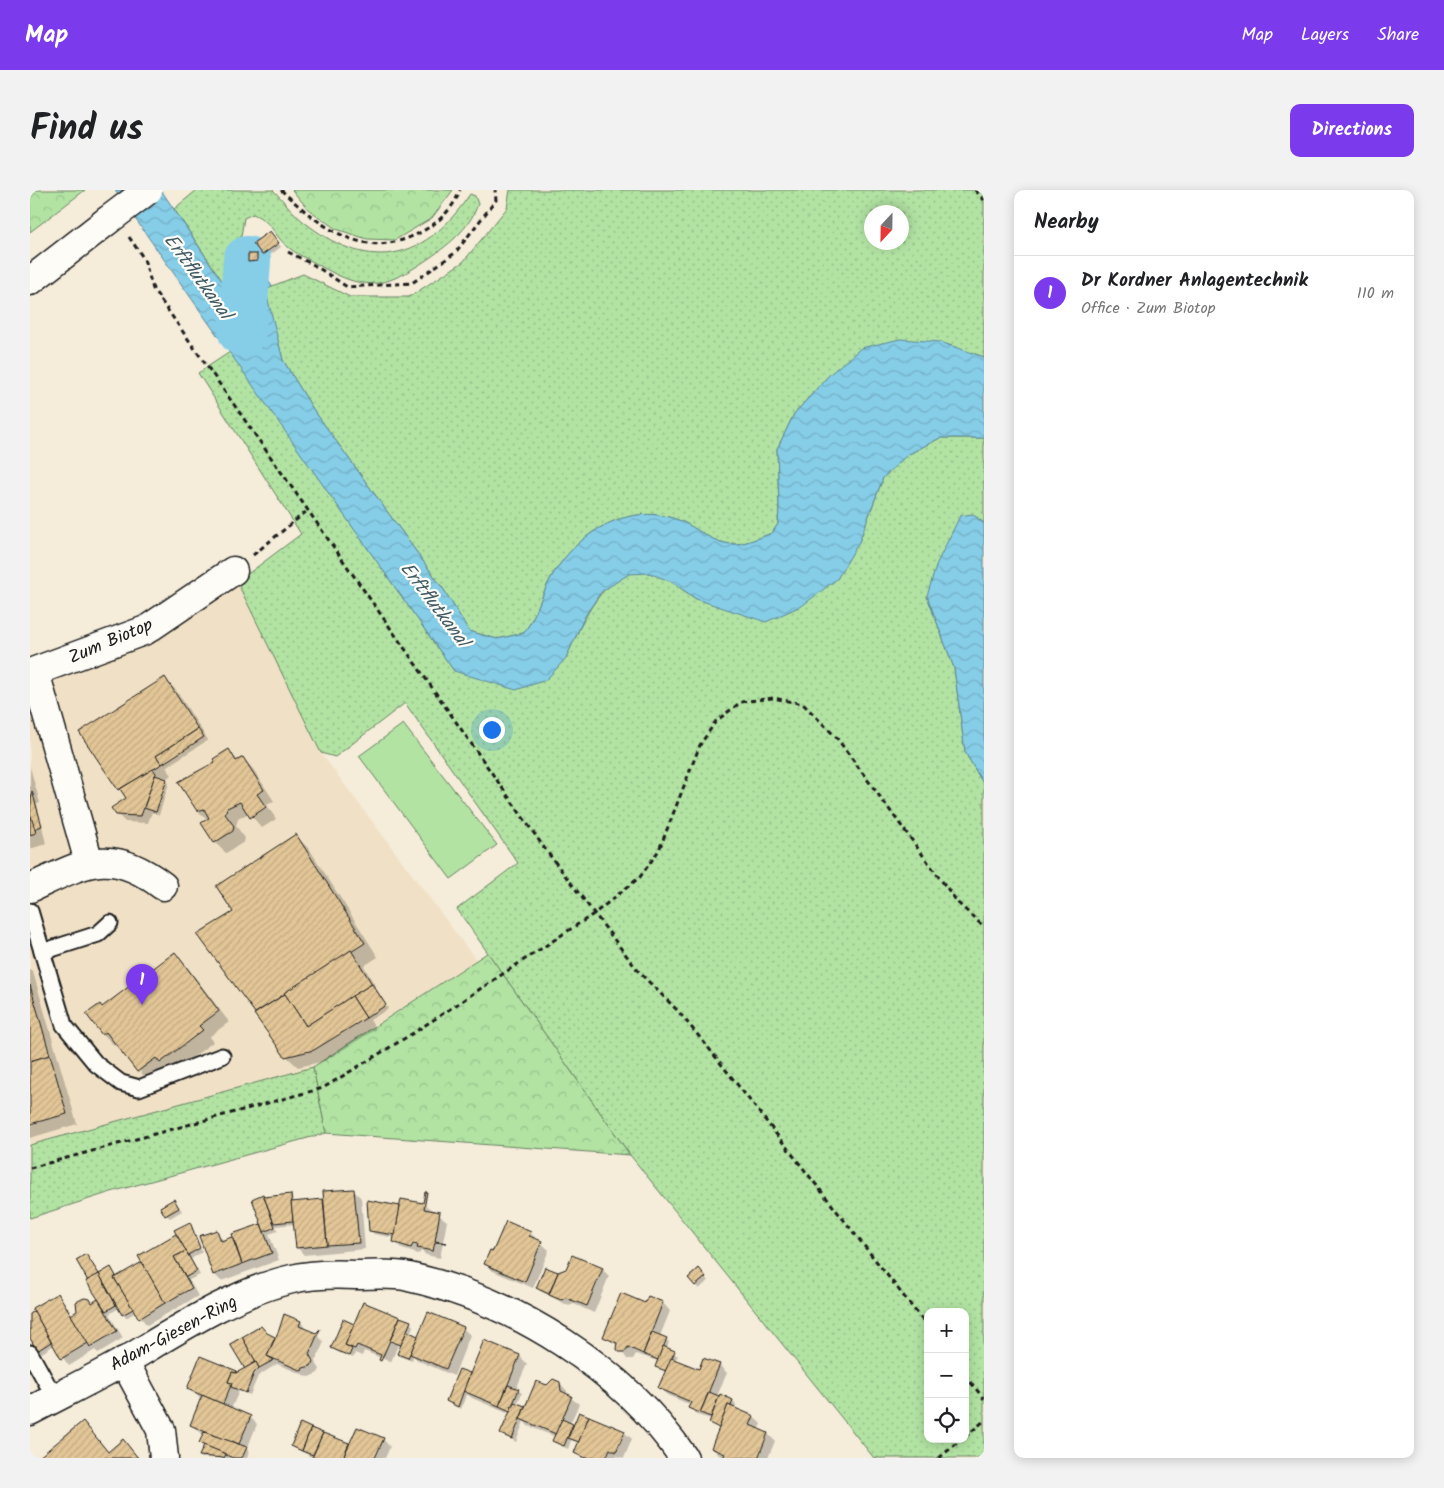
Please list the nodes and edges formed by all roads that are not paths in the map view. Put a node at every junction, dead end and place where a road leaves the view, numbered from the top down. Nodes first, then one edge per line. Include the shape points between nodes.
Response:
1 (148, 190) edge
2 (30, 281) edge
3 (233, 571) road end
4 (32, 672) edge
5 (89, 862) junction
6 (163, 886) dead end
7 (30, 888) edge
8 (30, 911) edge
9 (110, 923) dead end
10 (42, 952) junction
11 (222, 1056) dead end
12 (30, 1353) edge
13 (124, 1361) junction
14 (55, 1398) junction
15 (30, 1412) edge
16 (164, 1458) edge
17 (684, 1458) edge

1 - 2 street, bridge
3 - 4 street, Zum Biotop via 146,630
4 - 5 street, Zum Biotop
5 - 6 street via 126,864
5 - 7 street
8 - 10 lane
9 - 10 lane via 98,934
10 - 11 lane via 64,1025 96,1064 121,1083 139,1088
12 - 14 lane
13 - 14 street, Adam-Giesen-Ring
13 - 16 street via 161,1430
13 - 17 street, Adam-Giesen-Ring via 201,1316 292,1279 337,1274 407,1276 451,1288 506,1311 553,1336 600,1368 633,1398 668,1434
14 - 15 street, Adam-Giesen-Ring

